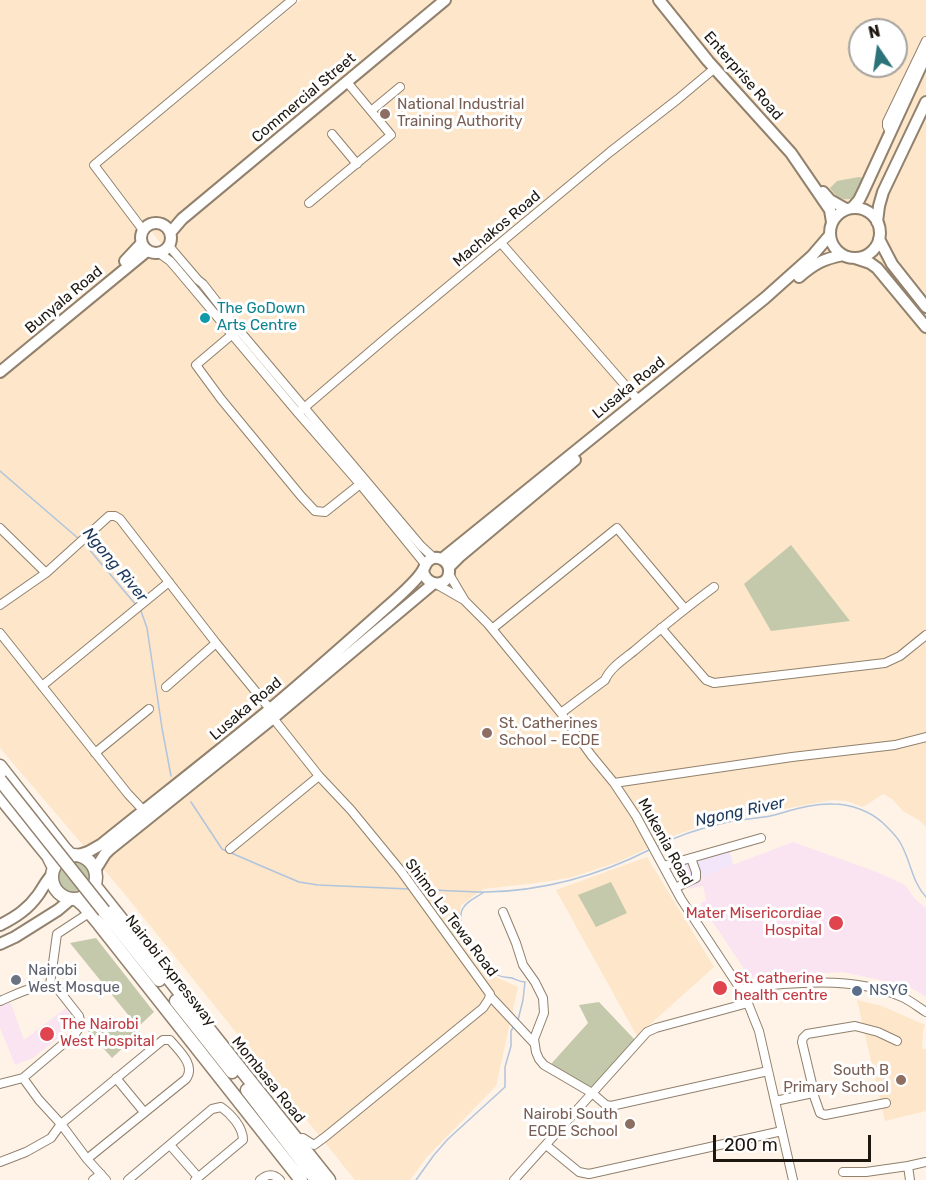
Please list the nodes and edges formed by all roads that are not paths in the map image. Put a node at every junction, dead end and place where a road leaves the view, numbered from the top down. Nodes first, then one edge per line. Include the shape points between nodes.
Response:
1 (292, 0) edge
2 (445, 0) edge
3 (659, 0) edge
4 (926, 41) edge
5 (926, 55) edge
6 (715, 68) junction
7 (347, 82) junction
8 (400, 87) dead end
9 (926, 102) edge
10 (371, 111) junction
11 (890, 132) junction
12 (332, 134) dead end
13 (884, 145) junction
14 (901, 154) junction
15 (357, 164) junction
16 (804, 172) junction
17 (309, 203) dead end
18 (849, 209) junction
19 (832, 222) junction
20 (877, 222) junction
21 (167, 229) junction
22 (143, 230) junction
23 (830, 235) junction
24 (879, 239) junction
25 (501, 243) junction
26 (169, 246) junction
27 (144, 247) junction
28 (159, 253) junction
29 (843, 255) junction
30 (854, 258) junction
31 (926, 307) edge
32 (926, 327) edge
33 (235, 332) junction
34 (0, 365) edge
35 (0, 372) edge
36 (638, 400) junction
37 (301, 410) junction
38 (362, 482) junction
39 (0, 528) edge
40 (437, 565) junction
41 (46, 573) junction
42 (169, 582) junction
43 (435, 584) junction
44 (714, 586) dead end
45 (465, 601) junction
46 (0, 605) edge
47 (685, 609) junction
48 (661, 628) junction
49 (492, 630) junction
50 (0, 633) edge
51 (926, 635) edge
52 (216, 643) junction
53 (42, 686) junction
54 (166, 687) dead end
55 (148, 709) dead end
56 (272, 713) junction
57 (561, 713) junction
58 (926, 737) edge
59 (95, 753) junction
60 (0, 766) edge
61 (319, 776) junction
62 (0, 780) edge
63 (614, 783) junction
64 (0, 792) edge
65 (0, 797) edge
66 (144, 811) junction
67 (761, 838) dead end
68 (230, 849) dead end
69 (74, 856) junction
70 (690, 858) junction
71 (663, 866) junction
72 (95, 870) junction
73 (53, 872) junction
74 (94, 886) junction
75 (675, 888) junction
76 (74, 899) junction
77 (503, 912) dead end
78 (89, 913) junction
79 (0, 925) edge
80 (0, 944) edge
81 (50, 985) junction
82 (740, 989) junction
83 (490, 996) junction
84 (0, 1001) edge
85 (748, 1003) junction
86 (926, 1012) edge
87 (897, 1041) dead end
88 (534, 1043) junction
89 (768, 1071) junction
90 (23, 1078) junction
91 (116, 1078) junction
92 (0, 1084) edge
93 (592, 1093) junction
94 (813, 1093) junction
95 (775, 1101) junction
96 (886, 1103) dead end
97 (144, 1112) junction
98 (61, 1124) junction
99 (782, 1131) junction
100 (296, 1138) junction
101 (170, 1144) junction
102 (546, 1144) junction
103 (87, 1159) junction
104 (0, 1162) edge
105 (926, 1162) edge
106 (908, 1166) junction
107 (843, 1172) dead end
108 (103, 1177) edge
109 (196, 1179) edge
110 (93, 1180) edge
111 (128, 1180) edge
112 (260, 1180) edge
113 (280, 1180) edge
114 (301, 1180) edge
115 (308, 1180) edge
116 (316, 1180) edge
117 (329, 1180) edge
118 (514, 1180) edge
119 (793, 1180) edge
120 (910, 1180) edge

1 - 22 street via 94,165
2 - 7 main road, Commercial Street
3 - 6 main road, Enterprise Road
4 - 11 street via 887,122
5 - 11 main road
6 - 16 main road, Enterprise Road
6 - 25 street, Machakos Road
7 - 10 street
7 - 21 main road, Commercial Street
8 - 10 street
9 - 14 main road
10 - 15 street via 391,135
11 - 13 main road
12 - 15 street
13 - 14 main road
13 - 18 main road via 859,200
14 - 20 main road via 883,192
15 - 17 street
16 - 18 main road, Enterprise Road via 830,200
16 - 19 main road, Enterprise Road via 830,210
18 - 19 main road
18 - 20 main road via 864,210
19 - 23 main road
20 - 24 main road
21 - 22 main road via 152,223
21 - 26 main road via 171,237
22 - 27 main road
23 - 29 main road
23 - 36 main road, Lusaka Road via 765,298
24 - 30 main road via 867,255
24 - 31 main road via 892,264
25 - 36 street
25 - 37 street, Machakos Road
26 - 28 main road
26 - 33 street via 203,284
27 - 28 main road
27 - 34 main road, Bunyala Road
27 - 35 main road, Bunyala Road
28 - 33 street
29 - 30 main road
29 - 40 main road, Lusaka Road via 821,260 805,271 459,556
30 - 32 main road via 877,268
33 - 37 street
33 - 38 street via 196,365 301,496 315,511 325,512
36 - 40 main road, Lusaka Road
37 - 38 street
38 - 40 street
39 - 41 street
40 - 43 main road, Lusaka Road via 444,581
40 - 43 main road via 425,578
40 - 45 street
40 - 56 main road, Lusaka Road
41 - 42 street via 109,516 115,516
41 - 46 street
42 - 52 street
42 - 53 street
43 - 45 street
43 - 56 main road, Lusaka Road
44 - 47 street
45 - 49 street, Mukenia Road
47 - 48 street
47 - 49 street via 616,528
48 - 51 street via 706,680 714,683 885,663
48 - 57 street via 607,674 605,680
49 - 57 street, Mukenia Road
50 - 53 street
52 - 54 street
52 - 56 street
53 - 59 street
55 - 59 street
56 - 61 street, Shimo La Tewa Road
56 - 66 main road, Lusaka Road
56 - 72 main road, Lusaka Road via 110,849
57 - 63 street, Mukenia Road
58 - 63 street via 895,745
59 - 66 street
60 - 69 highway
61 - 68 street
61 - 83 street, Shimo La Tewa Road via 400,871
62 - 116 highway, Nairobi Expressway, bridge
63 - 71 street, Mukenia Road
64 - 115 highway, Nairobi Expressway
65 - 73 highway via 48,856
66 - 69 main road, Lusaka Road via 102,844
67 - 70 street
69 - 72 highway via 88,860
69 - 73 highway via 62,859
70 - 71 street
70 - 75 street via 696,878
71 - 75 street, Mukenia Road
72 - 74 highway
73 - 76 highway via 59,893
73 - 79 main road via 23,912
74 - 76 highway via 87,896
74 - 100 highway, Mombasa Road
75 - 82 street, Mukenia Road
76 - 78 highway
76 - 80 main road
77 - 88 street via 522,965 543,998 544,1013
78 - 81 street via 57,934
78 - 114 highway
81 - 84 street
81 - 90 street via 57,987 79,1016 81,1026
82 - 85 street, Mukenia Road
82 - 86 street via 837,982 903,997
83 - 88 street
83 - 100 street, Shimo La Tewa Road via 483,1008 325,1137 314,1145
85 - 89 street, Mukenia Road
85 - 93 street via 651,1029
87 - 94 street via 855,1026 807,1034 802,1042
88 - 93 street via 544,1065
89 - 93 street via 611,1106
89 - 95 street, Mukenia Road
90 - 92 street
90 - 98 street
91 - 97 street
91 - 97 street via 163,1040 170,1040 189,1065 189,1074
91 - 98 street
93 - 102 street
94 - 95 street
94 - 96 street via 818,1110 825,1114
95 - 99 street, Mukenia Road
97 - 103 street
98 - 103 street
98 - 104 street via 42,1144
99 - 102 street via 589,1174 579,1172
99 - 119 street, Mukenia Road
100 - 117 highway, Mombasa Road
101 - 109 street
101 - 109 street via 212,1109 221,1107 242,1131 243,1140
101 - 111 street
102 - 118 street
103 - 108 street
105 - 106 street
106 - 107 street
106 - 120 street
108 - 110 street
112 - 113 street via 269,1174

